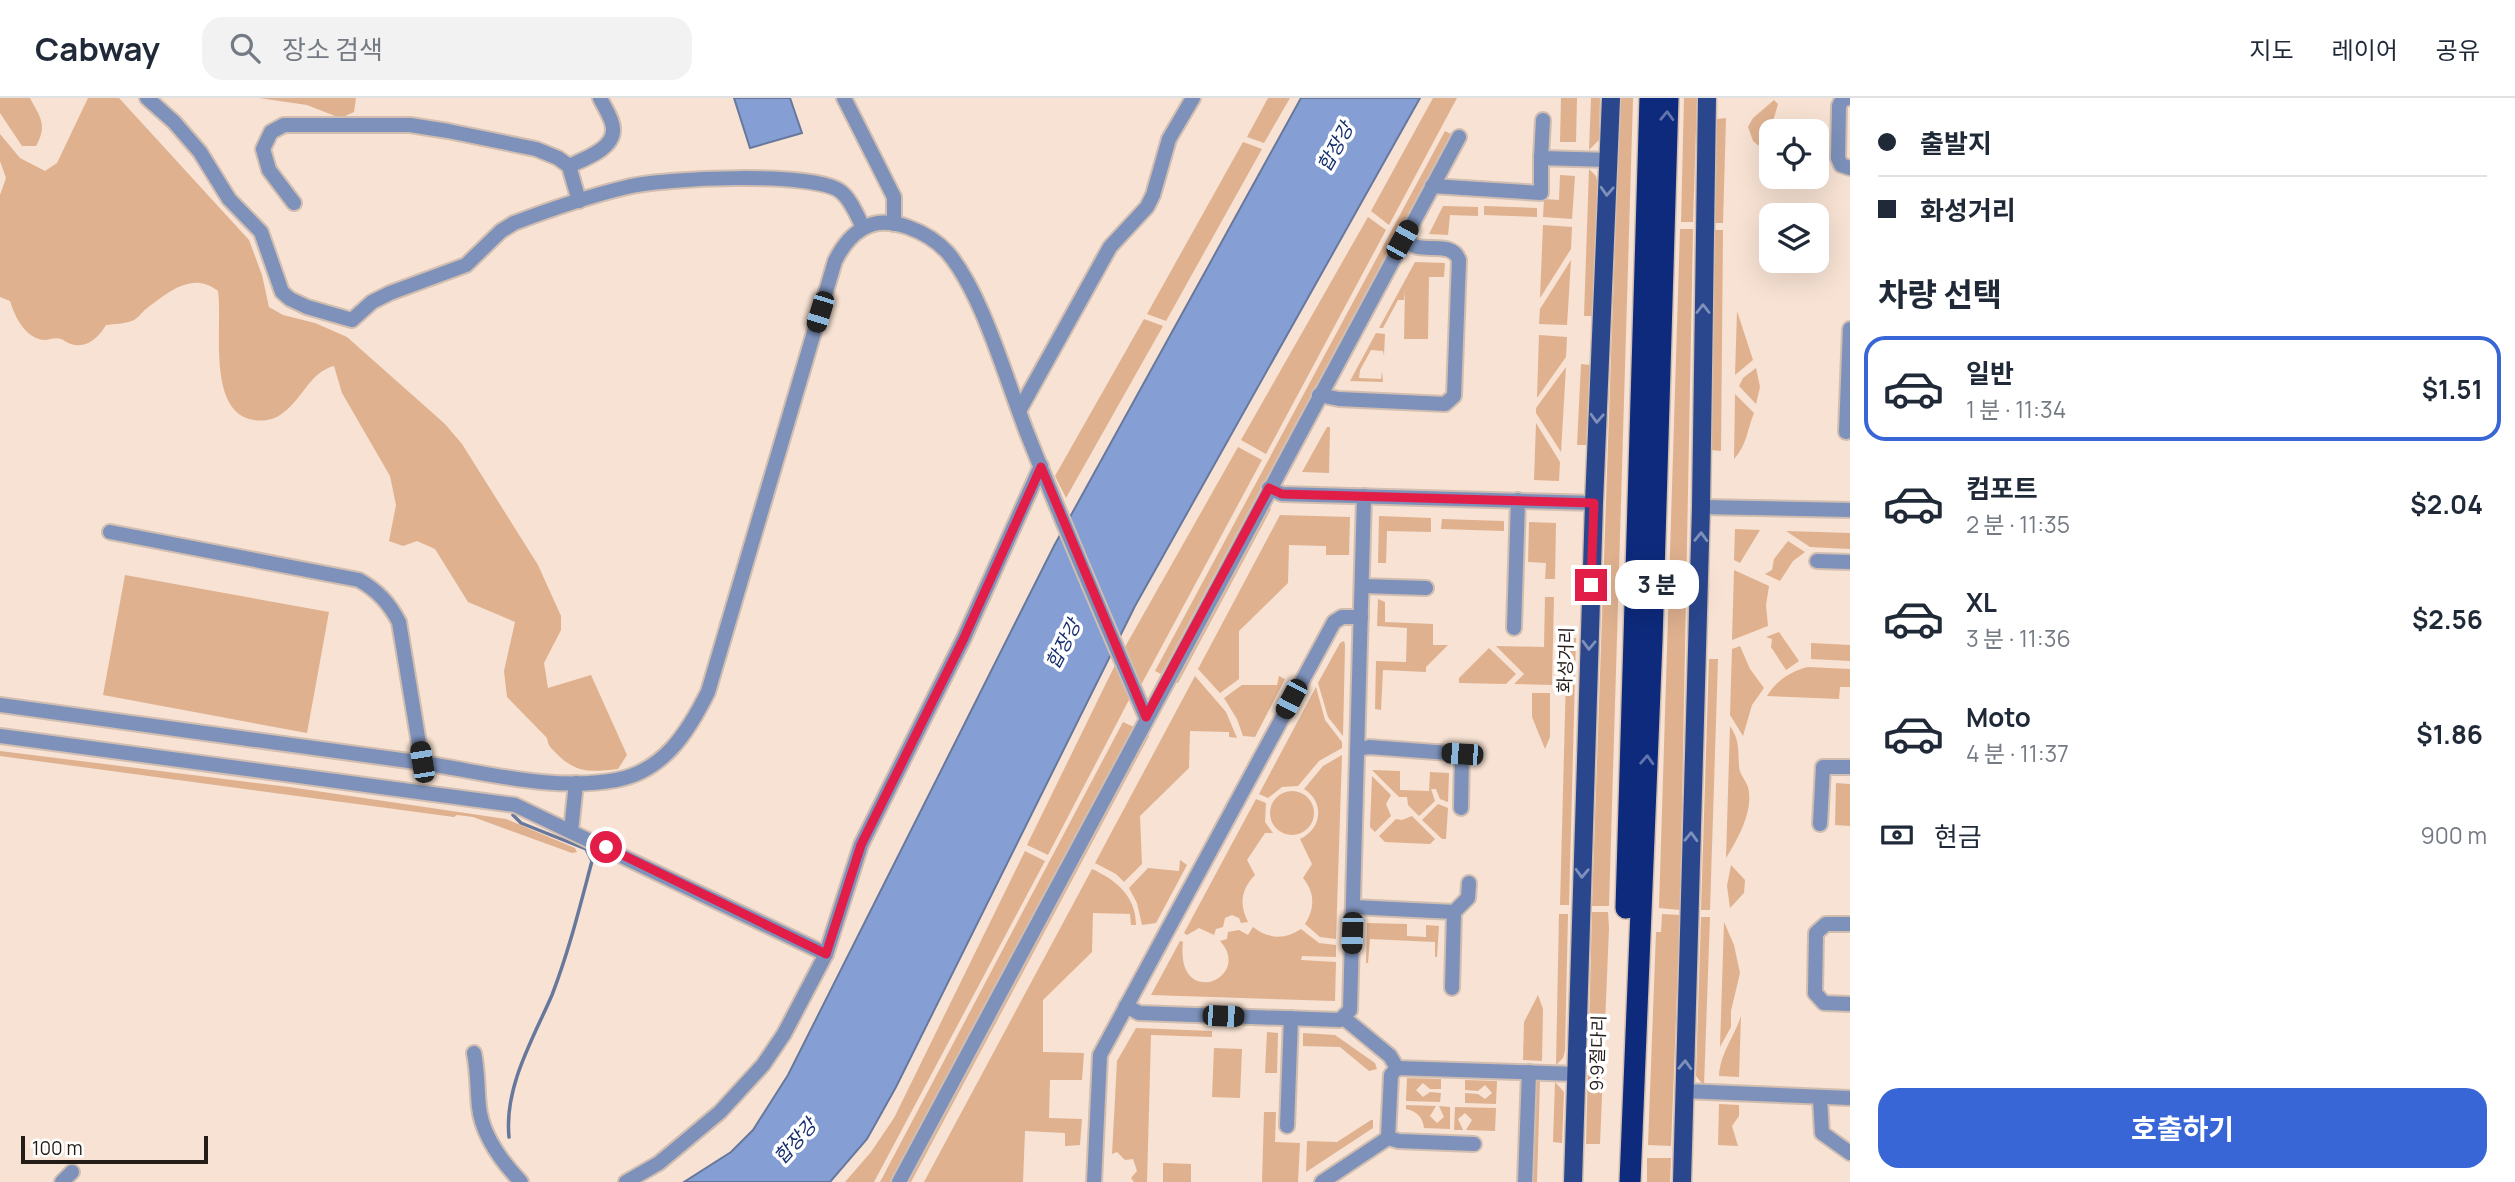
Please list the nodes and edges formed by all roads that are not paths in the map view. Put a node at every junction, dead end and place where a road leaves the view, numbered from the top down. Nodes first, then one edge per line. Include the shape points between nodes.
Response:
1 (147, 98) edge
2 (600, 98) edge
3 (844, 98) edge
4 (1193, 98) edge
5 (1611, 98) edge
6 (1650, 98) edge
7 (1668, 98) edge
8 (1707, 98) edge
9 (1849, 98) edge
10 (1543, 120) dead end
11 (1459, 137) dead end
12 (1541, 158) junction
13 (1609, 160) junction
14 (569, 166) junction
15 (1850, 168) edge
16 (1432, 186) junction
17 (579, 201) junction
18 (294, 203) dead end
19 (894, 224) junction
20 (863, 228) junction
21 (1402, 240) junction
22 (1850, 329) edge
23 (1319, 395) junction
24 (1849, 407) edge
25 (1018, 411) junction
26 (1846, 432) dead end
27 (1041, 467) junction
28 (1269, 488) junction
29 (1364, 496) junction
30 (1518, 500) junction
31 (1594, 503) junction
32 (1702, 507) junction
33 (1850, 510) edge
34 (110, 532) dead end
35 (1817, 561) dead end
36 (1850, 562) edge
37 (1362, 586) junction
38 (1426, 588) dead end
39 (1361, 617) junction
40 (1514, 628) dead end
41 (0, 705) edge
42 (1146, 717) junction
43 (0, 736) edge
44 (1359, 749) junction
45 (422, 762) junction
46 (1850, 768) edge
47 (576, 783) junction
48 (1461, 808) dead end
49 (1820, 824) dead end
50 (571, 831) junction
51 (1469, 883) dead end
52 (1353, 907) junction
53 (1454, 912) junction
54 (1850, 924) edge
55 (1632, 925) junction
56 (826, 954) junction
57 (1452, 988) dead end
58 (1850, 1004) edge
59 (1126, 1006) junction
60 (1291, 1017) junction
61 (1344, 1018) junction
62 (474, 1053) dead end
63 (1397, 1068) junction
64 (1529, 1072) junction
65 (1576, 1074) junction
66 (1684, 1091) junction
67 (1820, 1098) junction
68 (1850, 1098) edge
69 (1287, 1126) dead end
70 (1388, 1138) junction
71 (1474, 1144) dead end
72 (1850, 1153) edge
73 (521, 1182) edge
74 (626, 1182) edge
75 (899, 1182) edge
76 (1094, 1182) edge
77 (1322, 1182) edge
78 (1525, 1182) edge
79 (1573, 1182) edge
80 (1616, 1182) edge
81 (1630, 1182) edge
82 (1682, 1182) edge

1 - 17 street via 200,152 229,199 261,232 282,292 307,307 352,320 390,293 466,265 514,223
2 - 14 street via 613,124 611,138 599,152
3 - 19 street via 894,197
4 - 25 street via 1169,139 1147,207 1110,247
5 - 13 main road, 화성거리
6 - 55 highway
55 -> 7 highway via 1652,640
32 -> 8 main road
9 - 15 street via 1839,106 1838,158
10 - 12 street
11 - 16 street
12 - 13 street
12 - 16 street via 1541,193
13 -> 31 main road, 화성거리
14 - 17 street
14 - 18 street via 536,149 410,125 284,125 271,132 264,149 270,170
16 - 21 street
17 - 20 street via 638,185 791,180 839,190
19 - 20 street
19 - 25 street via 939,244 956,264 974,296
20 - 47 street via 835,261 708,692 692,725 671,752 643,771 617,780
21 - 23 street
21 - 23 street via 1419,248 1457,253 1454,396 1445,404
22 - 24 street
23 - 28 street
24 - 26 street
25 - 27 street
27 - 42 street
27 - 56 street via 964,638 861,845
28 - 29 street via 1282,494
28 - 42 street
29 - 30 street
29 - 37 street
30 - 31 street
30 - 40 street
31 -> 65 main road, 화성거리
32 - 33 street
66 -> 32 main road
34 - 45 street via 359,580 372,588 388,602 399,622
35 - 36 street
37 - 38 street
37 - 39 street
39 - 44 street
39 - 59 street via 1334,622
41 - 45 street
42 - 75 street
43 - 50 street via 515,805
44 - 48 street via 1462,754
44 - 52 street
45 - 47 street via 528,780
46 - 49 street via 1823,767
47 - 50 street
50 - 56 street
51 - 53 street via 1468,898
52 - 53 street
52 - 61 street via 1350,1010
53 - 57 street
54 - 58 street via 1826,924 1816,933 1815,993 1824,1003
55 - 80 highway, 9·9절다리
55 - 81 highway, 9·9절다리
56 - 74 street via 783,1034 741,1090 689,1140
59 - 60 street via 1139,1013
59 - 76 street via 1098,1065
60 - 61 street
60 - 69 street
61 - 63 street via 1390,1056
62 - 73 street via 479,1108 488,1133
63 - 64 street
63 - 70 street via 1391,1075
64 - 65 street
64 - 78 street
65 - 79 main road, 화성거리
66 - 67 street
66 - 82 main road
67 - 68 street
67 - 72 street via 1822,1133
70 - 71 street
70 - 77 street

